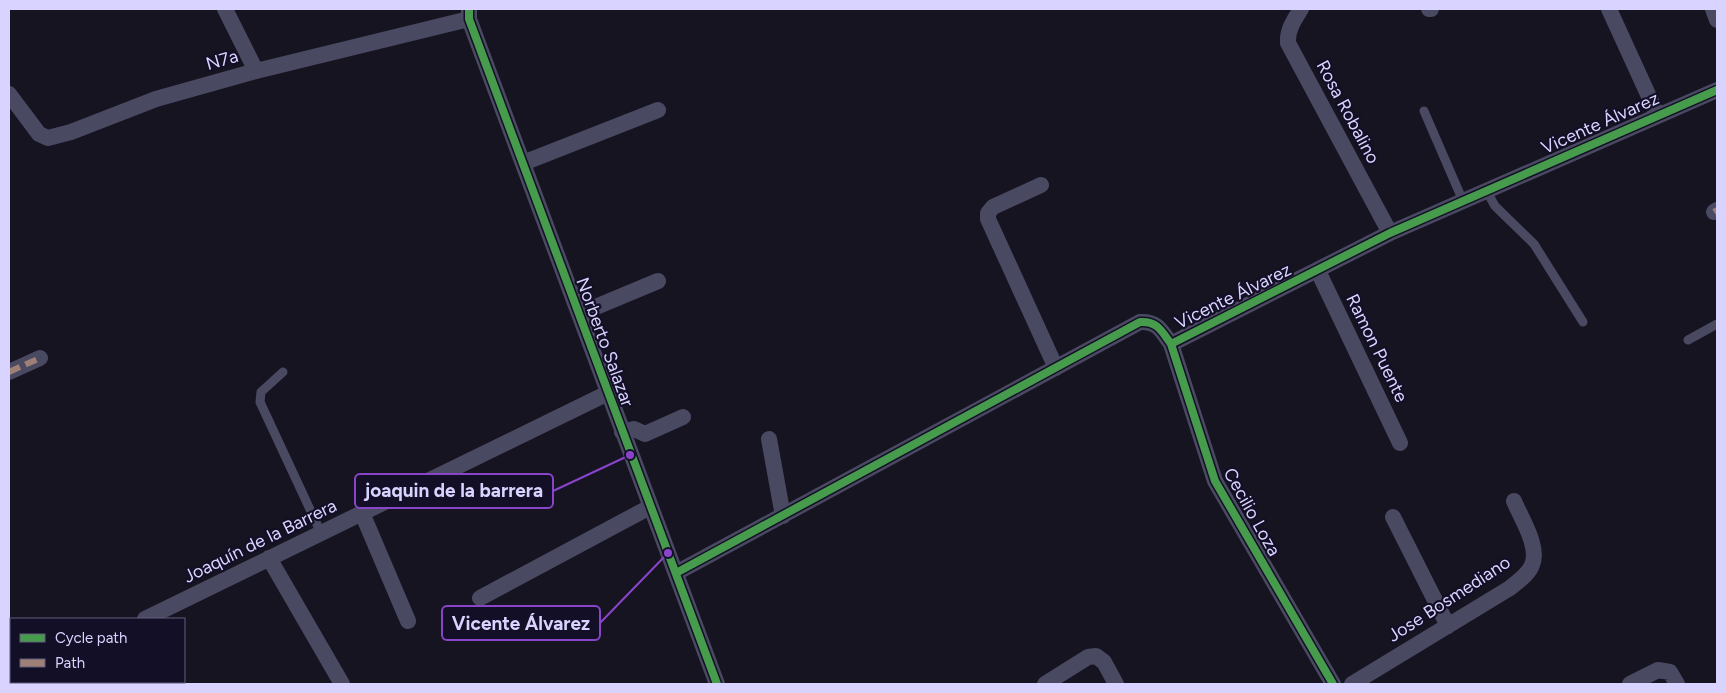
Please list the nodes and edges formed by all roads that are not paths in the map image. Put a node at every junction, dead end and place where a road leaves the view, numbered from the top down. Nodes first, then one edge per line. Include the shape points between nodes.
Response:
1 (225, 9) edge
2 (1301, 9) edge
3 (1609, 9) edge
4 (1713, 9) edge
5 (469, 14) edge
6 (1717, 20) edge
7 (256, 71) junction
8 (1717, 90) edge
9 (9, 94) edge
10 (658, 110) dead end
11 (1424, 111) dead end
12 (1657, 114) junction
13 (523, 163) junction
14 (1041, 185) dead end
15 (1486, 190) junction
16 (1463, 200) junction
17 (1390, 233) junction
18 (1318, 271) junction
19 (658, 281) dead end
20 (579, 314) junction
21 (1583, 322) dead end
22 (1716, 328) edge
23 (1688, 340) dead end
24 (1171, 344) junction
25 (40, 358) dead end
26 (1056, 368) junction
27 (9, 372) edge
28 (283, 372) dead end
29 (608, 393) junction
30 (683, 417) dead end
31 (622, 432) junction
32 (769, 439) dead end
33 (1400, 443) dead end
34 (1514, 501) dead end
35 (650, 507) junction
36 (362, 513) junction
37 (783, 516) junction
38 (1393, 517) dead end
39 (321, 533) junction
40 (269, 558) junction
41 (676, 573) junction
42 (480, 598) dead end
43 (146, 618) edge
44 (408, 621) dead end
45 (1448, 626) junction
46 (342, 684) edge
47 (717, 684) edge
48 (1045, 684) edge
49 (1116, 684) edge
50 (1333, 684) edge
51 (1352, 684) edge
52 (1630, 684) edge
53 (1677, 684) edge

1 - 7 street
2 - 17 street, Rosa Robalino via 1292,23 1288,43
3 - 12 street
4 - 6 street
5 - 7 street, N7a
5 - 13 street, Norberto Salazar
7 - 9 street, N7a via 156,99 48,138 39,134
8 - 12 street, Vicente Álvarez
10 - 13 street
11 - 16 lane
12 - 15 street, Vicente Álvarez
13 - 20 street, Norberto Salazar
14 - 26 street via 993,208 988,219
15 - 16 street, Vicente Álvarez
15 - 21 lane via 1495,206 1534,244
16 - 17 street, Vicente Álvarez
17 - 18 street, Vicente Álvarez
18 - 24 street, Vicente Álvarez
18 - 33 street, Ramon Puente
19 - 20 street
20 - 29 street, Norberto Salazar
22 - 23 lane
24 - 26 street, Vicente Álvarez via 1158,325 1140,322
24 - 50 street, Cecilio Loza via 1215,481
25 - 27 street
26 - 37 street, Vicente Álvarez
28 - 39 lane via 261,392 260,402
29 - 31 street, Norberto Salazar
29 - 36 street, Joaquín de la Barrera
30 - 31 street via 645,434 634,429
31 - 35 street, Norberto Salazar
32 - 37 street
34 - 45 street, Jose Bosmediano via 1535,551 1532,566 1510,588
35 - 41 street, Norberto Salazar
35 - 42 street
36 - 39 street, Joaquín de la Barrera
36 - 44 street
37 - 41 street, Vicente Álvarez
38 - 45 street
39 - 40 street, Joaquín de la Barrera
40 - 43 street, Joaquín de la Barrera
40 - 46 street
41 - 47 street, Norberto Salazar
45 - 51 street, Jose Bosmediano
48 - 49 street via 1088,657 1096,656 1104,662
52 - 53 street via 1658,670 1670,672

